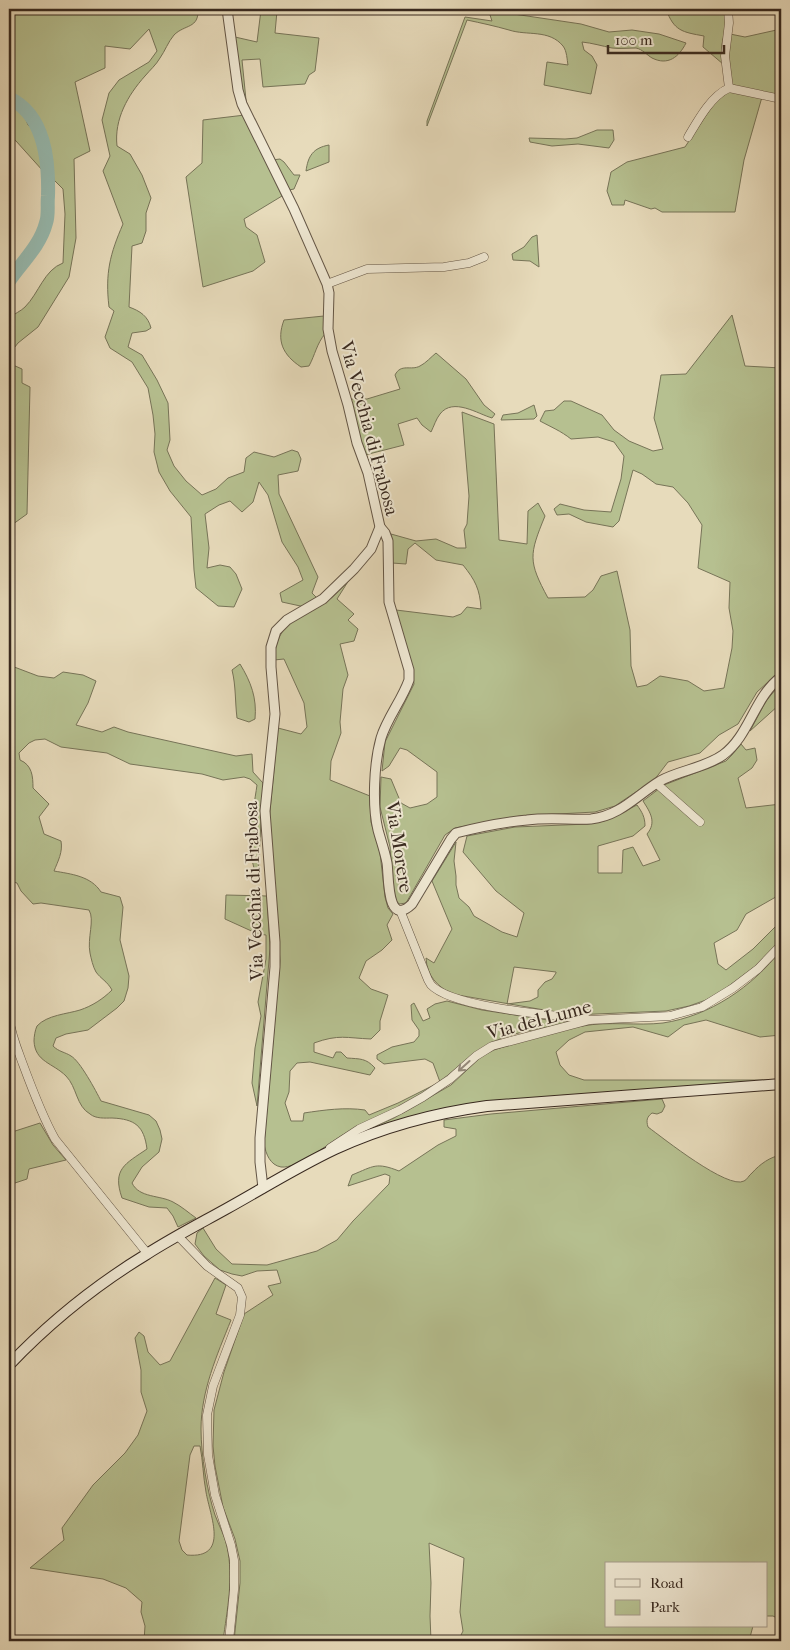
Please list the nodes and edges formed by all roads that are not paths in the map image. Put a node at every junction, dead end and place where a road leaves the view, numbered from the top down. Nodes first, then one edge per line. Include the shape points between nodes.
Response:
1 (227, 9) edge
2 (728, 9) edge
3 (729, 88) junction
4 (781, 99) edge
5 (688, 137) dead end
6 (484, 257) dead end
7 (327, 284) junction
8 (380, 527) junction
9 (781, 677) edge
10 (657, 784) junction
11 (700, 822) dead end
12 (400, 910) junction
13 (781, 945) edge
14 (9, 1018) edge
15 (590, 1020) junction
16 (781, 1084) edge
17 (314, 1159) junction
18 (263, 1188) junction
19 (178, 1236) junction
20 (147, 1253) junction
21 (9, 1365) edge
22 (229, 1641) edge

1 - 7 street, Via Vecchia di Frabosa via 242,104
2 - 3 street via 730,20 724,56
3 - 4 street
3 - 5 street via 710,105
6 - 7 street via 444,267 367,268
7 - 8 street, Via Vecchia di Frabosa via 332,351 368,473
8 - 12 street, Via Morere via 388,541 389,602 410,680 381,738 376,775 375,807 387,865 389,894 395,908
8 - 18 street, Via Vecchia di Frabosa via 371,548 354,569 323,599 287,620 276,631 271,647 275,714 265,811 275,967 260,1138
9 - 10 street, Via Morere via 763,695 732,747 722,756
10 - 11 street
10 - 12 street, Via Morere via 621,810 592,819 528,820 456,834 412,904
12 - 15 street via 430,984 450,997 481,1005
13 - 15 street, Via del Lume via 758,969 702,1007 670,1016
14 - 20 street via 28,1077 55,1139
15 -> 17 street, Via del Lume via 492,1046 424,1097 359,1129
16 - 17 main road via 462,1110 395,1126
17 - 18 main road
18 - 19 main road
19 - 20 main road
19 - 22 street via 207,1266 238,1288 242,1297 240,1315 213,1386 207,1415 208,1455 215,1495 234,1560
20 - 21 main road via 67,1310

